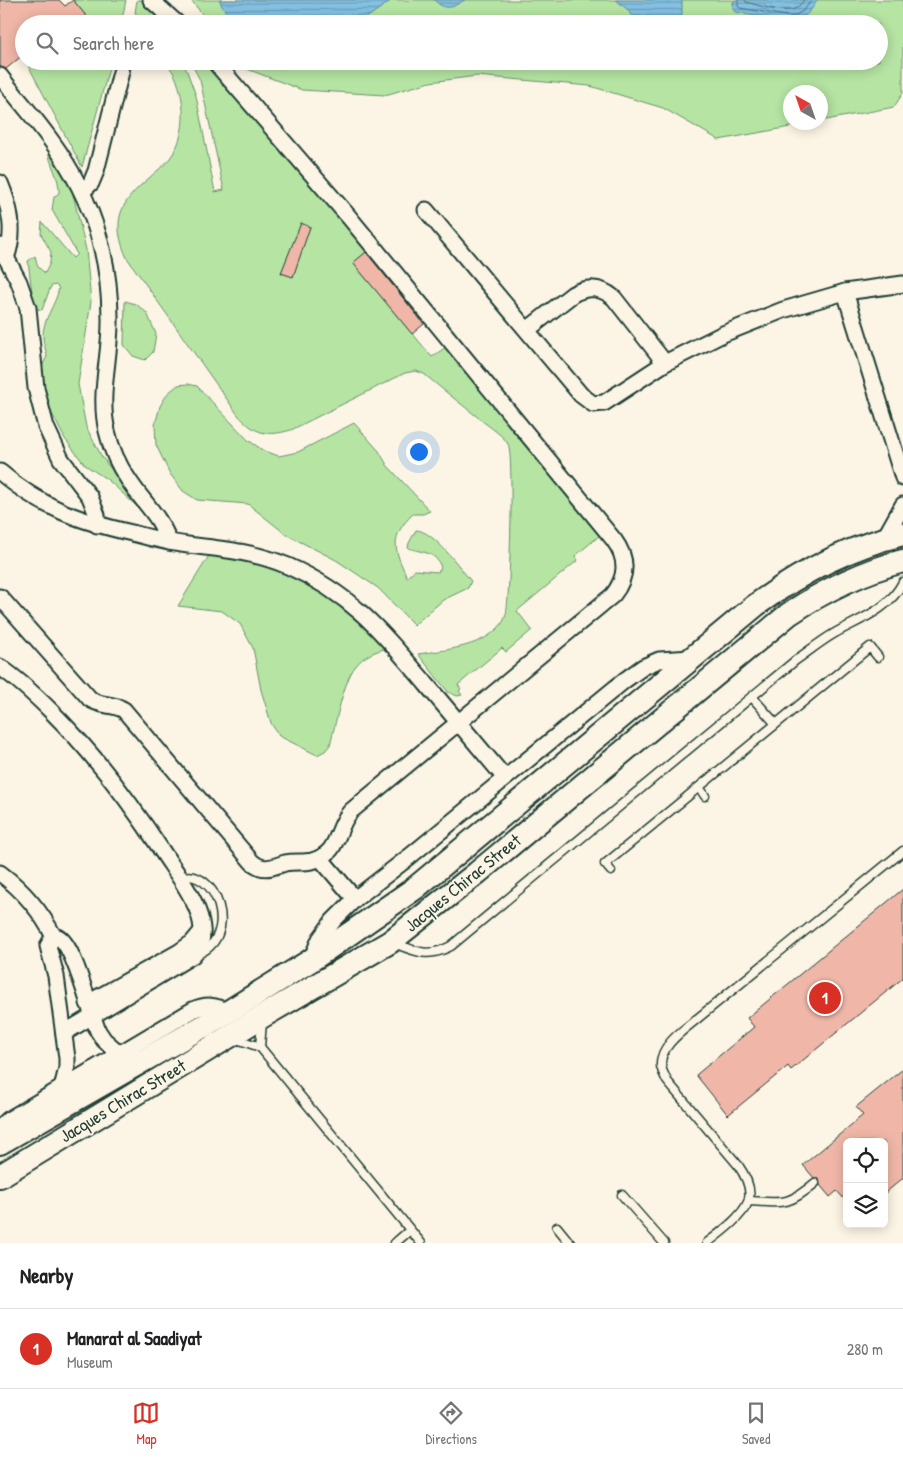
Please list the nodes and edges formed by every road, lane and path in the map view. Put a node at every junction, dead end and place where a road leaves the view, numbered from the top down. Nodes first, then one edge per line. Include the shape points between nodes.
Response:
1 (151, 0) edge
2 (168, 15) edge
3 (222, 70) edge
4 (121, 72) dead end
5 (0, 76) edge
6 (0, 182) edge
7 (82, 192) junction
8 (426, 210) dead end
9 (3, 252) edge
10 (903, 284) edge
11 (845, 292) junction
12 (527, 330) junction
13 (665, 363) junction
14 (0, 472) edge
15 (903, 478) edge
16 (903, 505) edge
17 (97, 525) junction
18 (894, 536) edge
19 (169, 542) junction
20 (903, 561) edge
21 (903, 582) edge
22 (0, 597) edge
23 (878, 657) dead end
24 (694, 658) junction
25 (0, 667) edge
26 (752, 697) junction
27 (458, 722) junction
28 (775, 723) junction
29 (505, 778) junction
30 (699, 787) junction
31 (705, 796) dead end
32 (902, 854) edge
33 (320, 858) junction
34 (611, 871) dead end
35 (0, 873) edge
36 (180, 878) junction
37 (355, 899) junction
38 (202, 931) junction
39 (54, 938) junction
40 (390, 942) junction
41 (194, 955) junction
42 (310, 961) junction
43 (90, 1010) junction
44 (228, 1012) junction
45 (263, 1016) junction
46 (64, 1033) junction
47 (229, 1037) junction
48 (260, 1047) junction
49 (120, 1054) junction
50 (62, 1088) junction
51 (0, 1128) edge
52 (0, 1143) edge
53 (0, 1176) edge
54 (815, 1183) dead end
55 (622, 1195) dead end
56 (749, 1201) junction
57 (557, 1227) dead end
58 (410, 1230) junction
59 (395, 1243) edge
60 (421, 1243) edge
61 (570, 1243) edge
62 (664, 1243) edge
63 (707, 1243) edge

1 - 2 street
3 - 27 street via 349,217 614,540 624,558 623,578 613,595
4 - 7 street via 96,171
5 - 7 street via 55,146
6 - 9 street via 12,230 12,240
7 - 19 street via 102,247 110,297 103,399 107,431 119,464 157,516
8 - 12 street
9 - 17 street via 28,308 36,388 46,427 61,459 90,497
10 - 11 street
11 - 13 street via 766,317
11 - 15 street
12 - 13 street via 585,399 593,404 604,403
12 - 13 street via 581,289 598,289 614,298
14 - 17 street via 52,508
16 - 18 street
17 - 19 street
18 - 24 street, Jacques Chirac Street via 831,558 780,588
19 - 27 street via 263,557 302,572 331,589 352,603 388,638
20 - 40 street, Jacques Chirac Street via 842,583 789,614 477,874
21 - 26 lane via 879,610 814,647
22 - 33 street via 90,699 101,705 120,708 128,714 257,866 267,869
23 - 28 lane via 870,647
24 - 29 street via 659,660 643,667
24 - 42 street, Jacques Chirac Street via 414,889
25 - 36 street via 52,712 107,772
26 - 28 lane
26 - 40 lane via 451,946 425,954
27 - 29 street
27 - 33 street via 351,811 342,823 334,847
28 - 30 lane
29 - 37 street
30 - 31 lane
30 - 34 lane via 606,864
32 - 56 lane via 698,1018 671,1041 664,1053 661,1066 667,1081 738,1165 749,1188
33 - 37 street
35 - 39 street via 33,903
36 - 38 street via 198,910
36 - 41 lane via 195,876 204,882 221,915 214,943
37 - 42 street via 333,920 320,938
38 - 41 street via 201,944
38 - 43 street via 192,943
39 - 43 street via 61,938 68,947
39 - 46 street via 48,948 56,976
40 - 45 street, Jacques Chirac Street
41 - 43 street
42 - 44 street, Jacques Chirac Street
43 - 46 street
43 - 49 street via 104,1040
44 - 49 street via 215,1006 200,1007
44 - 52 street, Jacques Chirac Street
45 - 47 street, Jacques Chirac Street
45 - 48 lane
46 - 50 street via 67,1068
47 - 48 lane
47 - 53 street, Jacques Chirac Street
48 - 58 lane
49 - 50 street
50 - 51 street
54 - 56 lane via 798,1198 783,1203
55 - 62 lane
56 - 63 lane via 738,1216
57 - 61 lane
58 - 59 lane
58 - 60 lane

